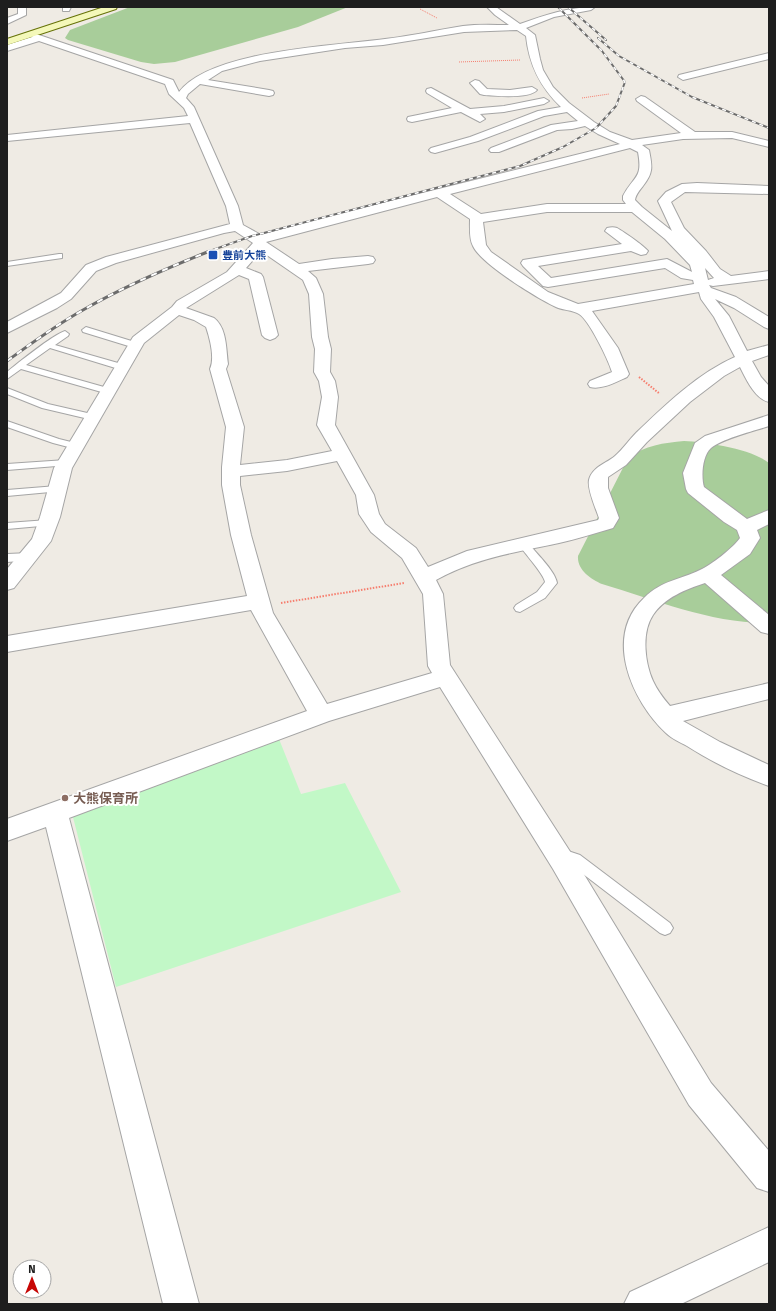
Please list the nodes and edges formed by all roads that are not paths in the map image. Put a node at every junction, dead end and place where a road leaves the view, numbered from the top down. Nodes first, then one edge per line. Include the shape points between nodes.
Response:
1 (22, 7) edge
2 (113, 7) edge
3 (491, 7) edge
4 (591, 7) edge
5 (7, 22) edge
6 (443, 22) road end
7 (521, 27) junction
8 (483, 28) junction
9 (386, 32) dead end
10 (23, 34) dead end
11 (397, 40) junction
12 (7, 42) edge
13 (7, 48) edge
14 (769, 56) edge
15 (683, 77) dead end
16 (198, 81) junction
17 (475, 83) dead end
18 (547, 88) junction
19 (430, 91) dead end
20 (269, 93) dead end
21 (180, 99) junction
22 (641, 99) dead end
23 (559, 100) junction
24 (569, 109) junction
25 (465, 110) junction
26 (194, 119) junction
27 (412, 119) dead end
28 (586, 122) junction
29 (504, 127) junction
30 (693, 136) junction
31 (7, 138) edge
32 (629, 144) junction
33 (769, 144) edge
34 (436, 150) dead end
35 (495, 150) dead end
36 (769, 190) edge
37 (440, 193) junction
38 (635, 208) junction
39 (476, 219) junction
40 (237, 227) junction
41 (612, 231) dead end
42 (260, 242) junction
43 (635, 246) junction
44 (59, 256) dead end
45 (368, 260) dead end
46 (7, 264) edge
47 (657, 265) junction
48 (296, 269) junction
49 (238, 270) junction
50 (769, 274) edge
51 (728, 280) junction
52 (702, 285) junction
53 (767, 307) edge
54 (582, 308) junction
55 (747, 309) junction
56 (177, 310) junction
57 (769, 324) edge
58 (7, 328) edge
59 (86, 330) dead end
60 (65, 334) dead end
61 (270, 335) dead end
62 (48, 345) junction
63 (135, 345) junction
64 (769, 350) edge
65 (742, 358) junction
66 (19, 366) junction
67 (122, 367) junction
68 (7, 376) edge
69 (596, 384) dead end
70 (7, 391) edge
71 (108, 391) junction
72 (769, 397) edge
73 (93, 418) junction
74 (769, 420) edge
75 (7, 424) edge
76 (76, 446) junction
77 (342, 454) junction
78 (66, 463) junction
79 (7, 467) edge
80 (231, 471) junction
81 (57, 489) junction
82 (7, 493) edge
83 (769, 516) edge
84 (48, 523) junction
85 (7, 526) edge
86 (746, 527) junction
87 (523, 543) junction
88 (30, 557) junction
89 (7, 558) edge
90 (708, 575) junction
91 (425, 579) junction
92 (7, 583) edge
93 (260, 604) junction
94 (520, 608) dead end
95 (769, 627) edge
96 (7, 644) edge
97 (445, 677) junction
98 (769, 691) edge
99 (321, 715) junction
100 (667, 716) junction
101 (769, 776) edge
102 (55, 813) junction
103 (7, 830) edge
104 (558, 854) junction
105 (665, 928) dead end
106 (769, 1176) edge
107 (769, 1244) edge
108 (181, 1304) edge
109 (642, 1304) edge

1 - 5 street via 22,15
2 - 12 main road
3 - 7 street
4 - 7 street via 552,15
5 - 10 street via 13,30
6 - 8 street via 478,21
7 - 8 street
7 - 18 street via 530,35 534,60
8 - 11 street
9 - 11 street
11 - 16 street via 259,58 218,69
13 - 21 street via 37,37 169,82 173,92
14 - 15 street
16 - 20 street
16 - 21 street via 184,92
17 - 18 street via 484,92 510,93
18 - 23 street
19 - 25 street
21 - 26 street via 189,107
22 - 30 street
23 - 24 street
23 - 25 street via 504,109
24 - 28 street
24 - 29 street via 542,113
25 - 27 street
25 - 29 street
26 - 31 street
26 - 40 street via 232,206
28 - 32 street
28 - 35 street via 555,127
29 - 34 street
30 - 32 street
30 - 33 street via 732,135
32 - 37 street
32 - 38 street via 643,150 646,169 639,184 629,196
36 - 51 street via 682,188 664,201 678,230 715,272
37 - 39 street
37 - 42 street via 331,220
38 - 39 street via 547,208
38 - 52 street via 670,236 697,264
39 - 54 street via 479,244 486,255 543,294 562,304
40 - 42 street
40 - 58 street via 111,260 91,268 66,296 52,306
41 - 43 street
42 - 48 street
42 - 49 street
43 - 47 street
43 - 47 street via 528,263 548,283
44 - 46 lane
45 - 48 street
47 - 52 street via 667,263
48 - 77 street via 309,278 316,294 323,349 322,372 327,381 330,397 326,425
49 - 56 street via 182,304
49 - 61 street via 256,277
50 - 51 street
51 - 52 street
52 - 54 street
52 - 55 street
52 - 65 street
53 - 55 street
54 - 69 street via 593,320 614,354 621,374
55 - 57 street
56 - 63 street
56 - 80 street via 206,321 215,330 220,364 218,369 235,427
59 - 63 lane
60 - 62 lane
62 - 66 lane
62 - 67 lane
63 - 67 street
64 - 65 street
65 - 72 street via 754,379
65 - 87 street via 695,389 641,438 620,461 601,474 598,482 609,518 606,524
66 - 68 lane
66 - 71 lane
67 - 71 street
70 - 73 lane via 45,406
71 - 73 street
73 - 76 street
74 - 86 street via 711,440 701,447 692,473 695,489
75 - 76 lane
76 - 78 street
77 - 80 street via 307,462
77 - 91 street via 378,528 409,553
78 - 79 lane
78 - 81 street
80 - 93 street via 231,485 241,535
81 - 82 lane
81 - 84 street
83 - 86 street
84 - 85 lane
84 - 88 street via 41,542
86 - 90 street via 750,538 743,549
87 - 91 street via 478,553 438,570
87 - 94 lane via 550,576 551,583 541,595
88 - 89 lane
88 - 92 street
90 - 95 street
90 - 100 street via 691,579 661,595 645,609 636,628 635,649 639,674 649,694
91 - 97 street via 433,594 439,666
93 - 96 street
93 - 99 street via 262,613
97 - 99 street
97 - 104 street
98 - 100 street
99 - 102 street
100 - 101 street via 676,728 718,754
102 - 103 street
102 - 108 street
104 - 105 lane via 575,858
104 - 106 street via 700,1094
107 - 109 street

